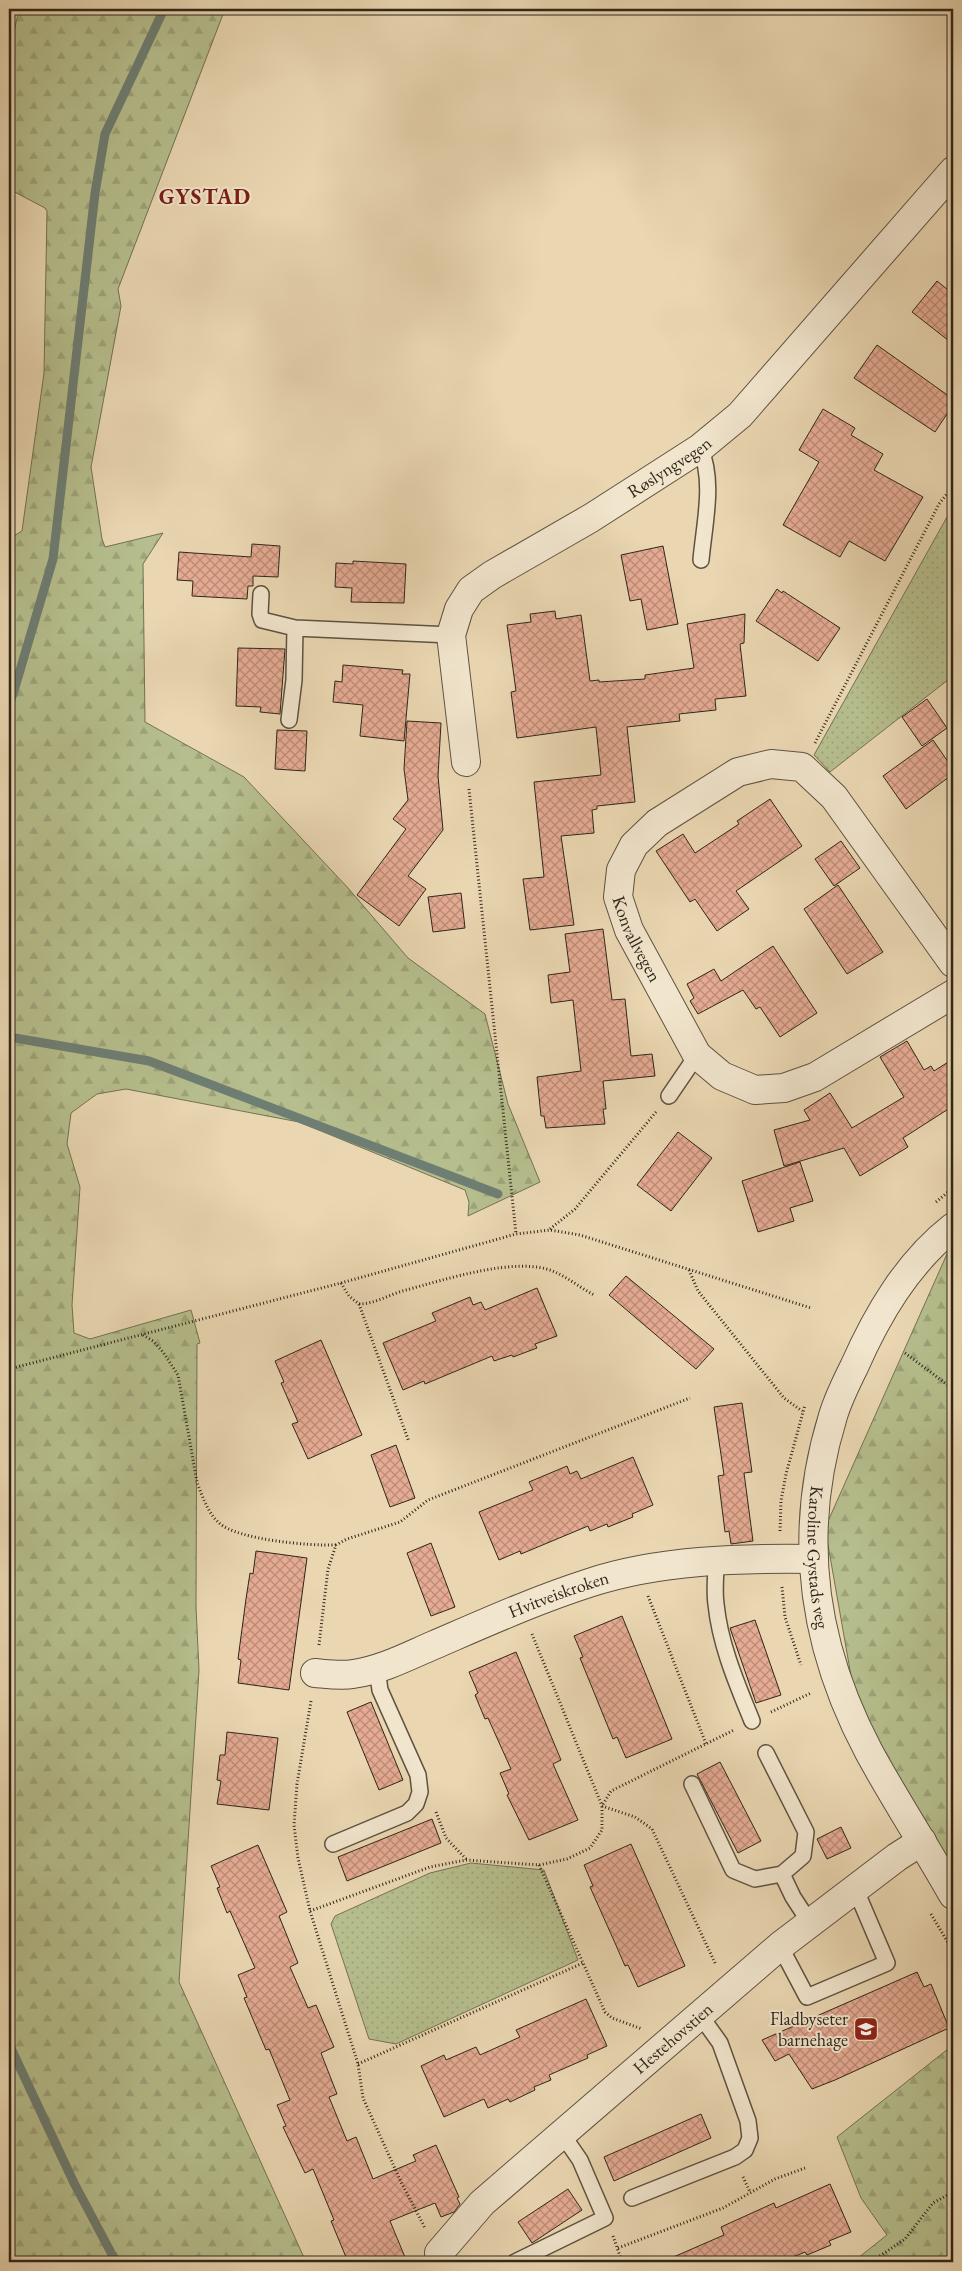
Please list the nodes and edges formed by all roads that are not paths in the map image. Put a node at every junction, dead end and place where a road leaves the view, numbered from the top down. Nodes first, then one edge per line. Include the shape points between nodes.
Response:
1 (953, 171) edge
2 (700, 448) junction
3 (701, 560) dead end
4 (261, 594) dead end
5 (295, 628) junction
6 (451, 635) junction
7 (289, 720) dead end
8 (466, 762) road end
9 (953, 963) edge
10 (953, 994) edge
11 (697, 1055) junction
12 (669, 1096) road end
13 (953, 1227) edge
14 (813, 1559) junction
15 (716, 1562) junction
16 (377, 1669) junction
17 (315, 1674) dead end
18 (752, 1721) road end
19 (766, 1753) dead end
20 (692, 1784) dead end
21 (922, 1841) junction
22 (333, 1844) dead end
23 (782, 1874) junction
24 (855, 1888) junction
25 (953, 1895) edge
26 (810, 1923) junction
27 (780, 1946) junction
28 (700, 2015) junction
29 (562, 2134) junction
30 (632, 2198) dead end
31 (439, 2253) dead end
32 (515, 2262) edge

1 - 2 street, Røslyngvegen via 740,414
2 - 3 lane via 706,460 707,475
2 - 6 street, Røslyngvegen via 471,590 459,609
4 - 5 lane via 262,620
5 - 6 lane
5 - 7 lane
6 - 8 street, Røslyngvegen
9 - 11 street, Konvallvegen via 834,797 802,768 771,764 738,772 658,823 634,845 621,870 618,897 629,930
10 - 11 street, Konvallvegen via 814,1077 784,1088 755,1090 722,1076
11 - 12 lane
13 - 14 street, Karoline Gystads veg via 908,1272 886,1304 833,1414 816,1491
14 - 15 street, Hvitveiskroken
14 - 21 street, Karoline Gystads veg via 828,1655 846,1704 868,1752
15 - 16 street, Hvitveiskroken via 637,1569 588,1583
15 - 18 lane via 716,1604 721,1633 734,1678
16 - 17 street, Hvitveiskroken via 351,1675
16 - 22 lane via 380,1690 418,1775 420,1792 416,1804 407,1813
19 - 23 lane via 806,1832 803,1856
20 - 23 lane via 732,1870 755,1879
21 - 24 street, Hestehovstien
21 - 25 street, Karoline Gystads veg
23 - 26 lane
24 - 26 street, Hestehovstien
24 - 27 lane via 887,1963 807,1996
26 - 27 street, Hestehovstien
27 - 28 street, Hestehovstien
28 - 29 street, Hestehovstien
28 - 30 lane via 720,2043 748,2122 750,2138 745,2150 735,2157
29 - 31 street, Hestehovstien via 482,2203
29 - 32 lane via 580,2160 605,2218

